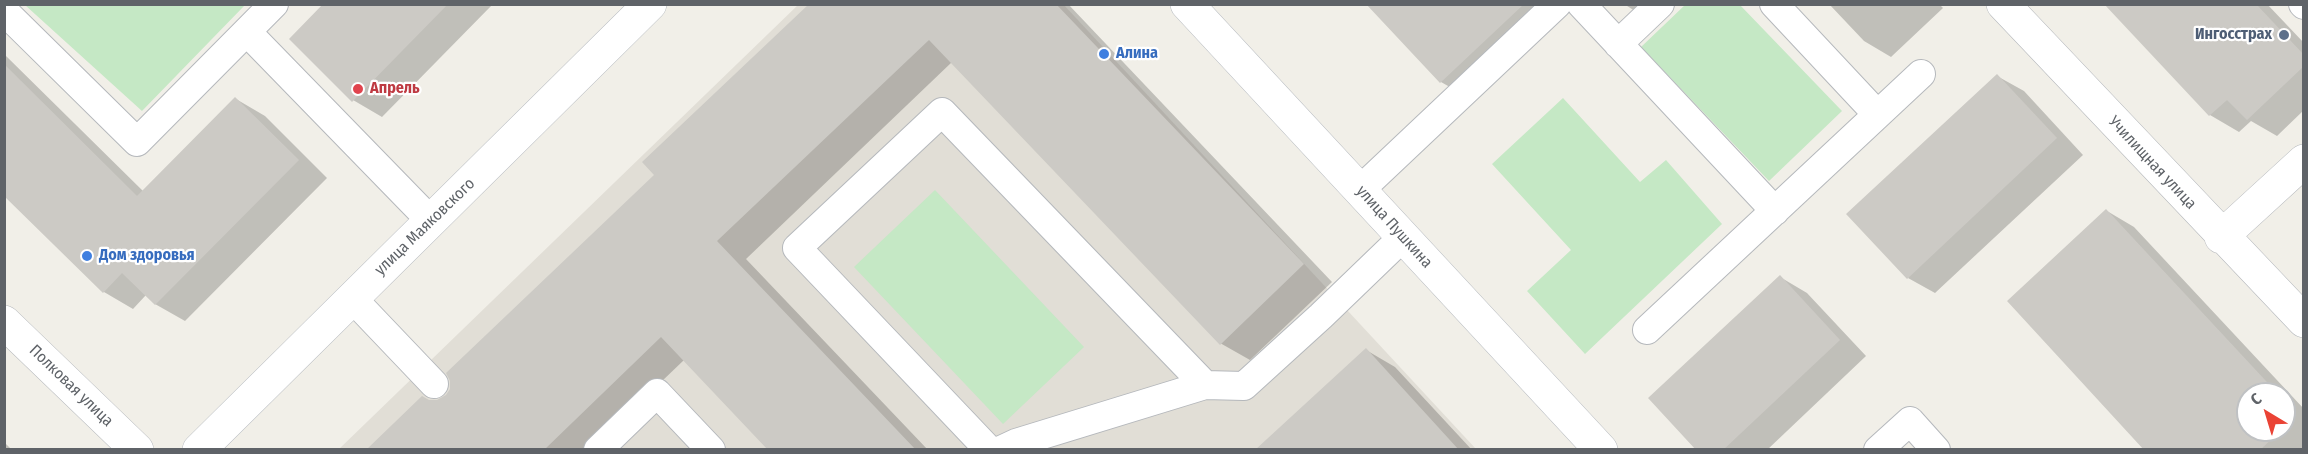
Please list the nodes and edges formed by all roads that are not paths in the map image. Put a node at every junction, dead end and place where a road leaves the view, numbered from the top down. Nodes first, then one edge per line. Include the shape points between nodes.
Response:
1 (274, 4) edge
2 (650, 4) edge
3 (1187, 4) edge
4 (1557, 4) edge
5 (1581, 4) edge
6 (1660, 4) edge
7 (1774, 4) edge
8 (2003, 4) edge
9 (4, 11) edge
10 (247, 32) junction
11 (1618, 44) junction
12 (1921, 74) dead end
13 (1877, 114) junction
14 (2304, 162) edge
15 (1360, 190) junction
16 (1775, 210) junction
17 (431, 220) junction
18 (1402, 237) junction
19 (2222, 237) junction
20 (352, 298) junction
21 (4, 321) edge
22 (2304, 321) edge
23 (1647, 330) dead end
24 (434, 384) dead end
25 (1205, 385) junction
26 (137, 450) edge
27 (199, 450) edge
28 (598, 450) edge
29 (711, 450) edge
30 (989, 450) edge
31 (1002, 450) edge
32 (1601, 450) edge
33 (1878, 450) edge
34 (1936, 450) edge

1 - 10 lane
2 - 17 street, улица Маяковского
3 - 15 street, улица Пушкина
4 - 15 lane
5 - 11 lane
6 - 11 lane
7 - 13 lane
8 - 19 street, Училищная улица
9 - 10 lane via 137,142
10 - 17 lane
11 - 16 lane
12 - 13 lane
13 - 16 lane
14 - 19 street
15 - 18 street, улица Пушкина
16 - 23 lane
17 - 20 street, улица Маяковского
18 - 25 lane via 1244,386
18 - 32 street, улица Пушкина
19 - 22 street, Училищная улица
20 - 24 lane
20 - 27 street, улица Маяковского
21 - 26 street, Полковая улица
25 - 30 lane via 942,112 797,248
25 - 31 lane
28 - 29 lane via 657,393
33 - 34 lane via 1910,421

